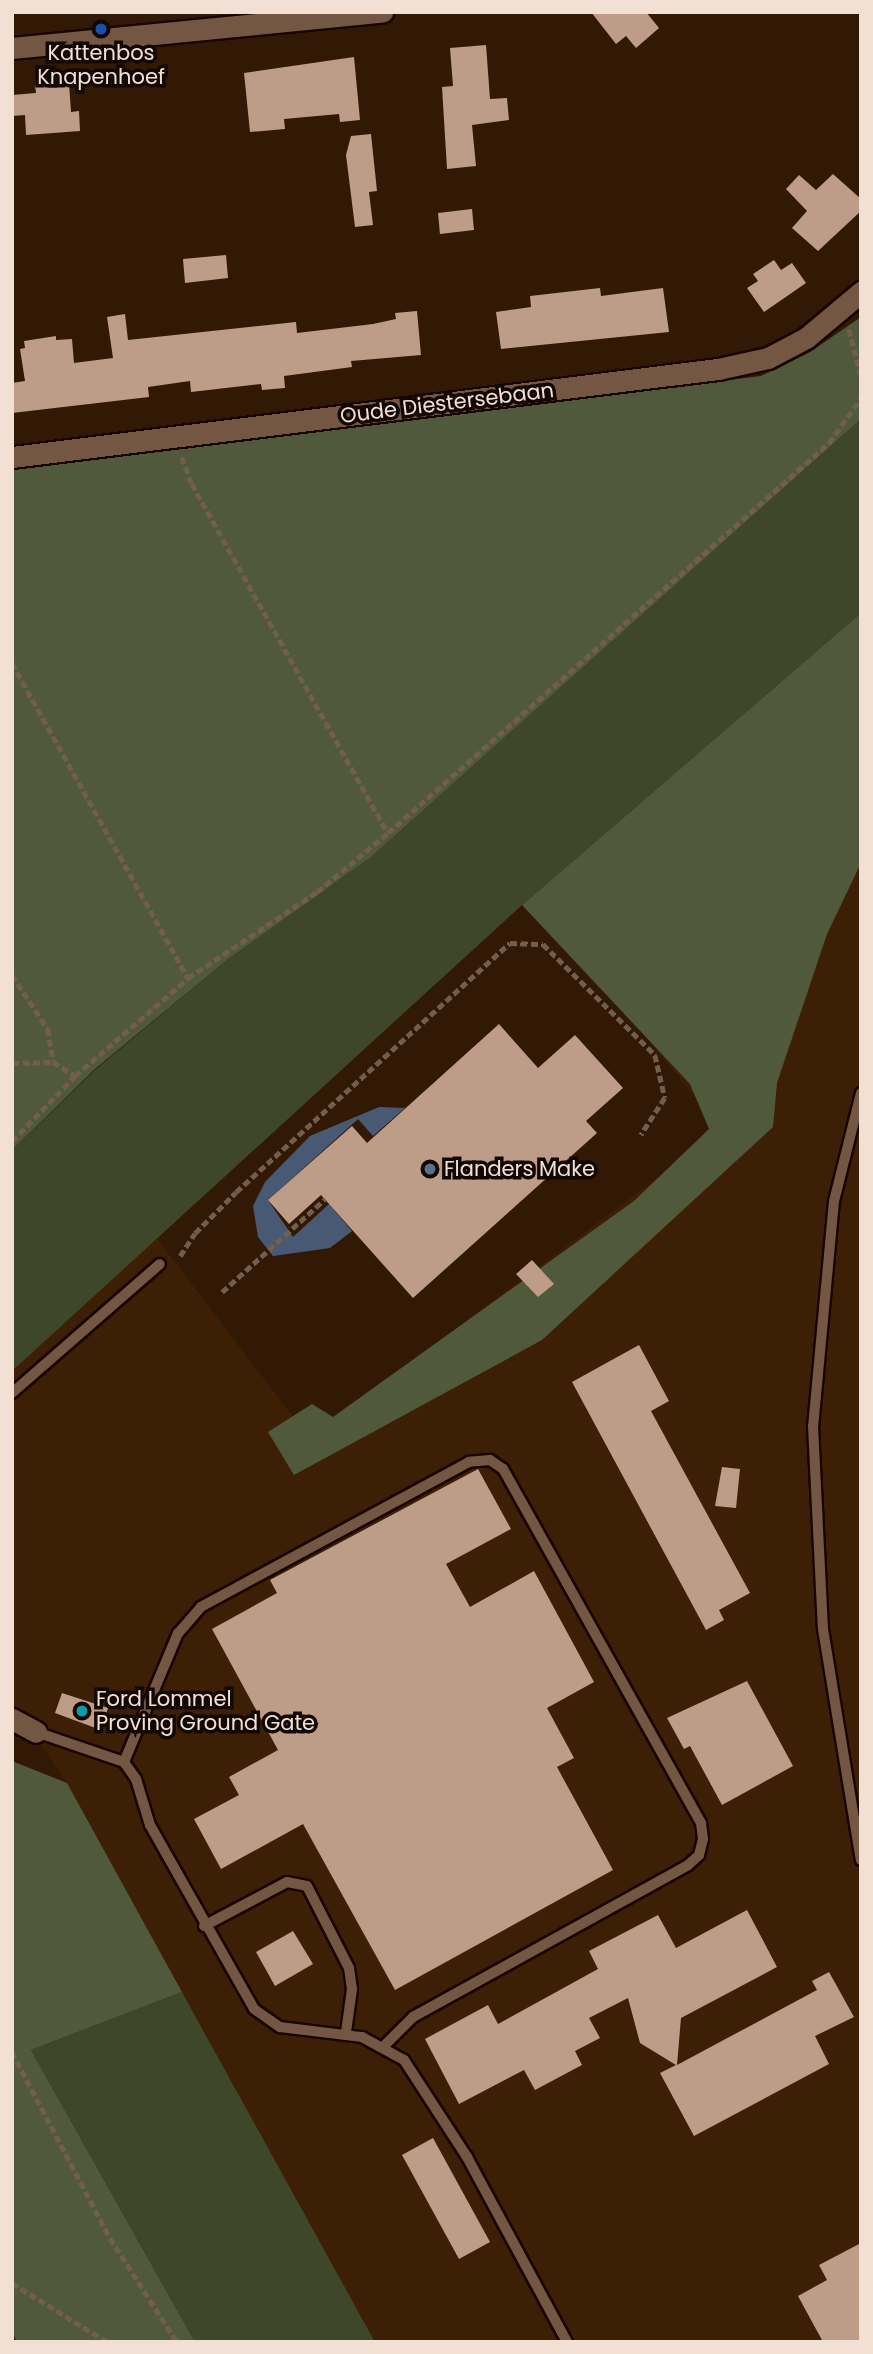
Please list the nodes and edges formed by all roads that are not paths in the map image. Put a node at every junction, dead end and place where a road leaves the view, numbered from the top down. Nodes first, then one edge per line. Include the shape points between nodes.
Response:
1 (382, 12) edge
2 (226, 20) edge
3 (12, 48) edge
4 (861, 292) edge
5 (12, 457) edge
6 (861, 1093) edge
7 (160, 1264) dead end
8 (12, 1393) edge
9 (12, 1719) edge
10 (36, 1732) joint
11 (124, 1762) junction
12 (861, 1860) edge
13 (204, 1926) junction
14 (346, 2032) junction
15 (384, 2046) junction
16 (567, 2342) edge

1 - 2 street
2 - 3 street
4 - 5 street, Oude Diestersebaan via 806,338 768,358 718,369
6 - 12 lane via 834,1201 813,1426 822,1629
7 - 8 lane
9 - 10 street
10 - 11 lane
11 - 13 lane via 136,1779 150,1825
11 - 15 lane via 178,1633 201,1607 469,1462 490,1460 503,1469 701,1823 703,1839 699,1855 688,1865 413,2017
13 - 14 lane via 243,1994 267,2020 296,2032
13 - 14 lane via 287,1882 307,1886 349,1968 352,1989
14 - 15 lane
15 - 16 lane via 404,2060 444,2119

